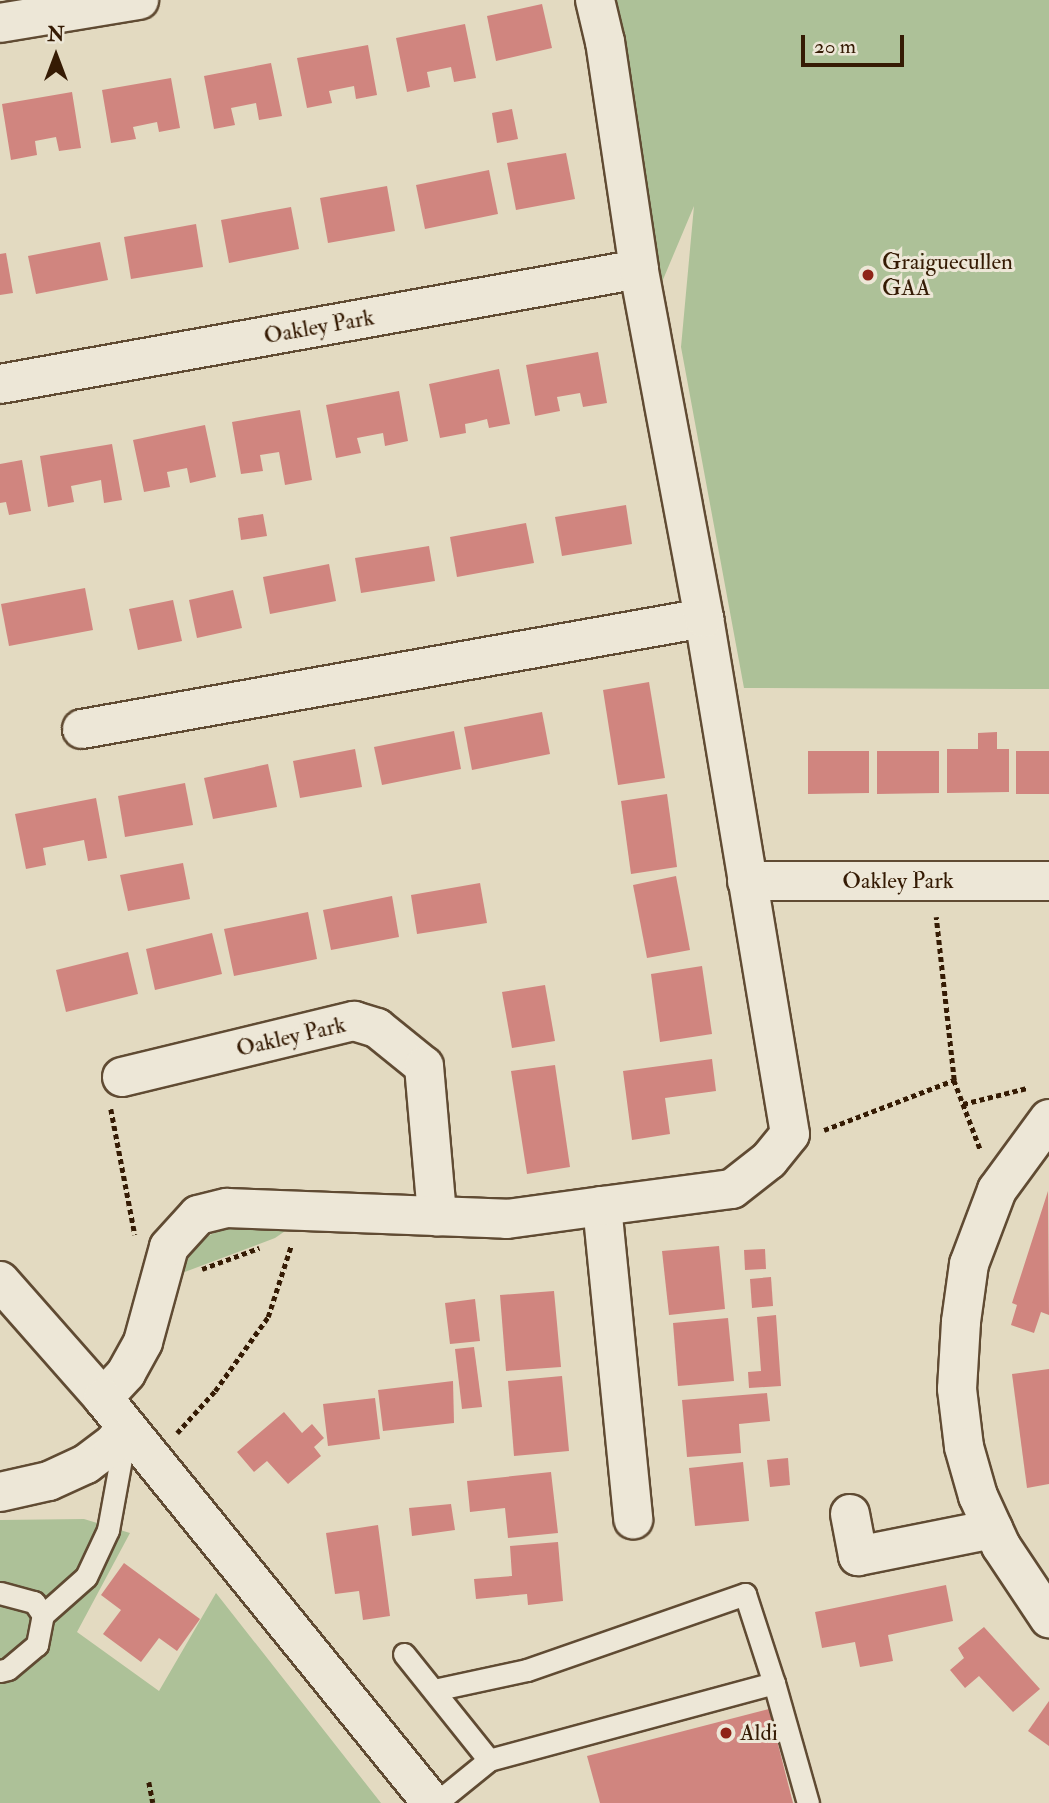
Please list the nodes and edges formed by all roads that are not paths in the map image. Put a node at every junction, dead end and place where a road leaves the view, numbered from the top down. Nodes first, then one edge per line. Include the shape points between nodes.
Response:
1 (139, 0) edge
2 (595, 0) edge
3 (14, 15) edge
4 (639, 269) junction
5 (0, 384) edge
6 (704, 618) junction
7 (82, 729) dead end
8 (747, 881) junction
9 (1049, 881) edge
10 (122, 1077) road end
11 (1043, 1102) edge
12 (602, 1206) junction
13 (437, 1216) junction
14 (0, 1281) edge
15 (103, 1398) junction
16 (127, 1427) junction
17 (0, 1492) edge
18 (850, 1514) dead end
19 (634, 1519) dead end
20 (993, 1529) junction
21 (0, 1594) edge
22 (43, 1615) junction
23 (1049, 1618) edge
24 (404, 1654) dead end
25 (0, 1671) edge
26 (774, 1683) junction
27 (433, 1690) junction
28 (489, 1760) junction
29 (434, 1803) edge
30 (808, 1803) edge

1 - 3 street
2 - 4 street
4 - 5 street, Oakley Park
4 - 6 street
6 - 7 street
6 - 8 street
8 - 9 street, Oakley Park
8 - 12 street via 790,1134 769,1160 732,1189
10 - 13 street, Oakley Park via 354,1021 377,1028 424,1066
11 - 20 street via 997,1190 969,1264 961,1322 957,1389 964,1447
12 - 13 street via 507,1219
12 - 19 street
13 - 15 street via 298,1223 227,1208 198,1214 169,1247 143,1342 126,1373
14 - 15 street
15 - 16 street
16 - 17 street via 86,1464 49,1481
16 - 22 lane via 108,1530 86,1577
16 - 29 street
18 - 20 street via 858,1556
20 - 23 street
21 - 22 lane via 34,1602
22 - 25 lane via 37,1645
24 - 27 lane
26 - 27 lane via 745,1594 527,1670
26 - 28 lane
26 - 30 lane
27 - 28 lane
28 - 29 lane

